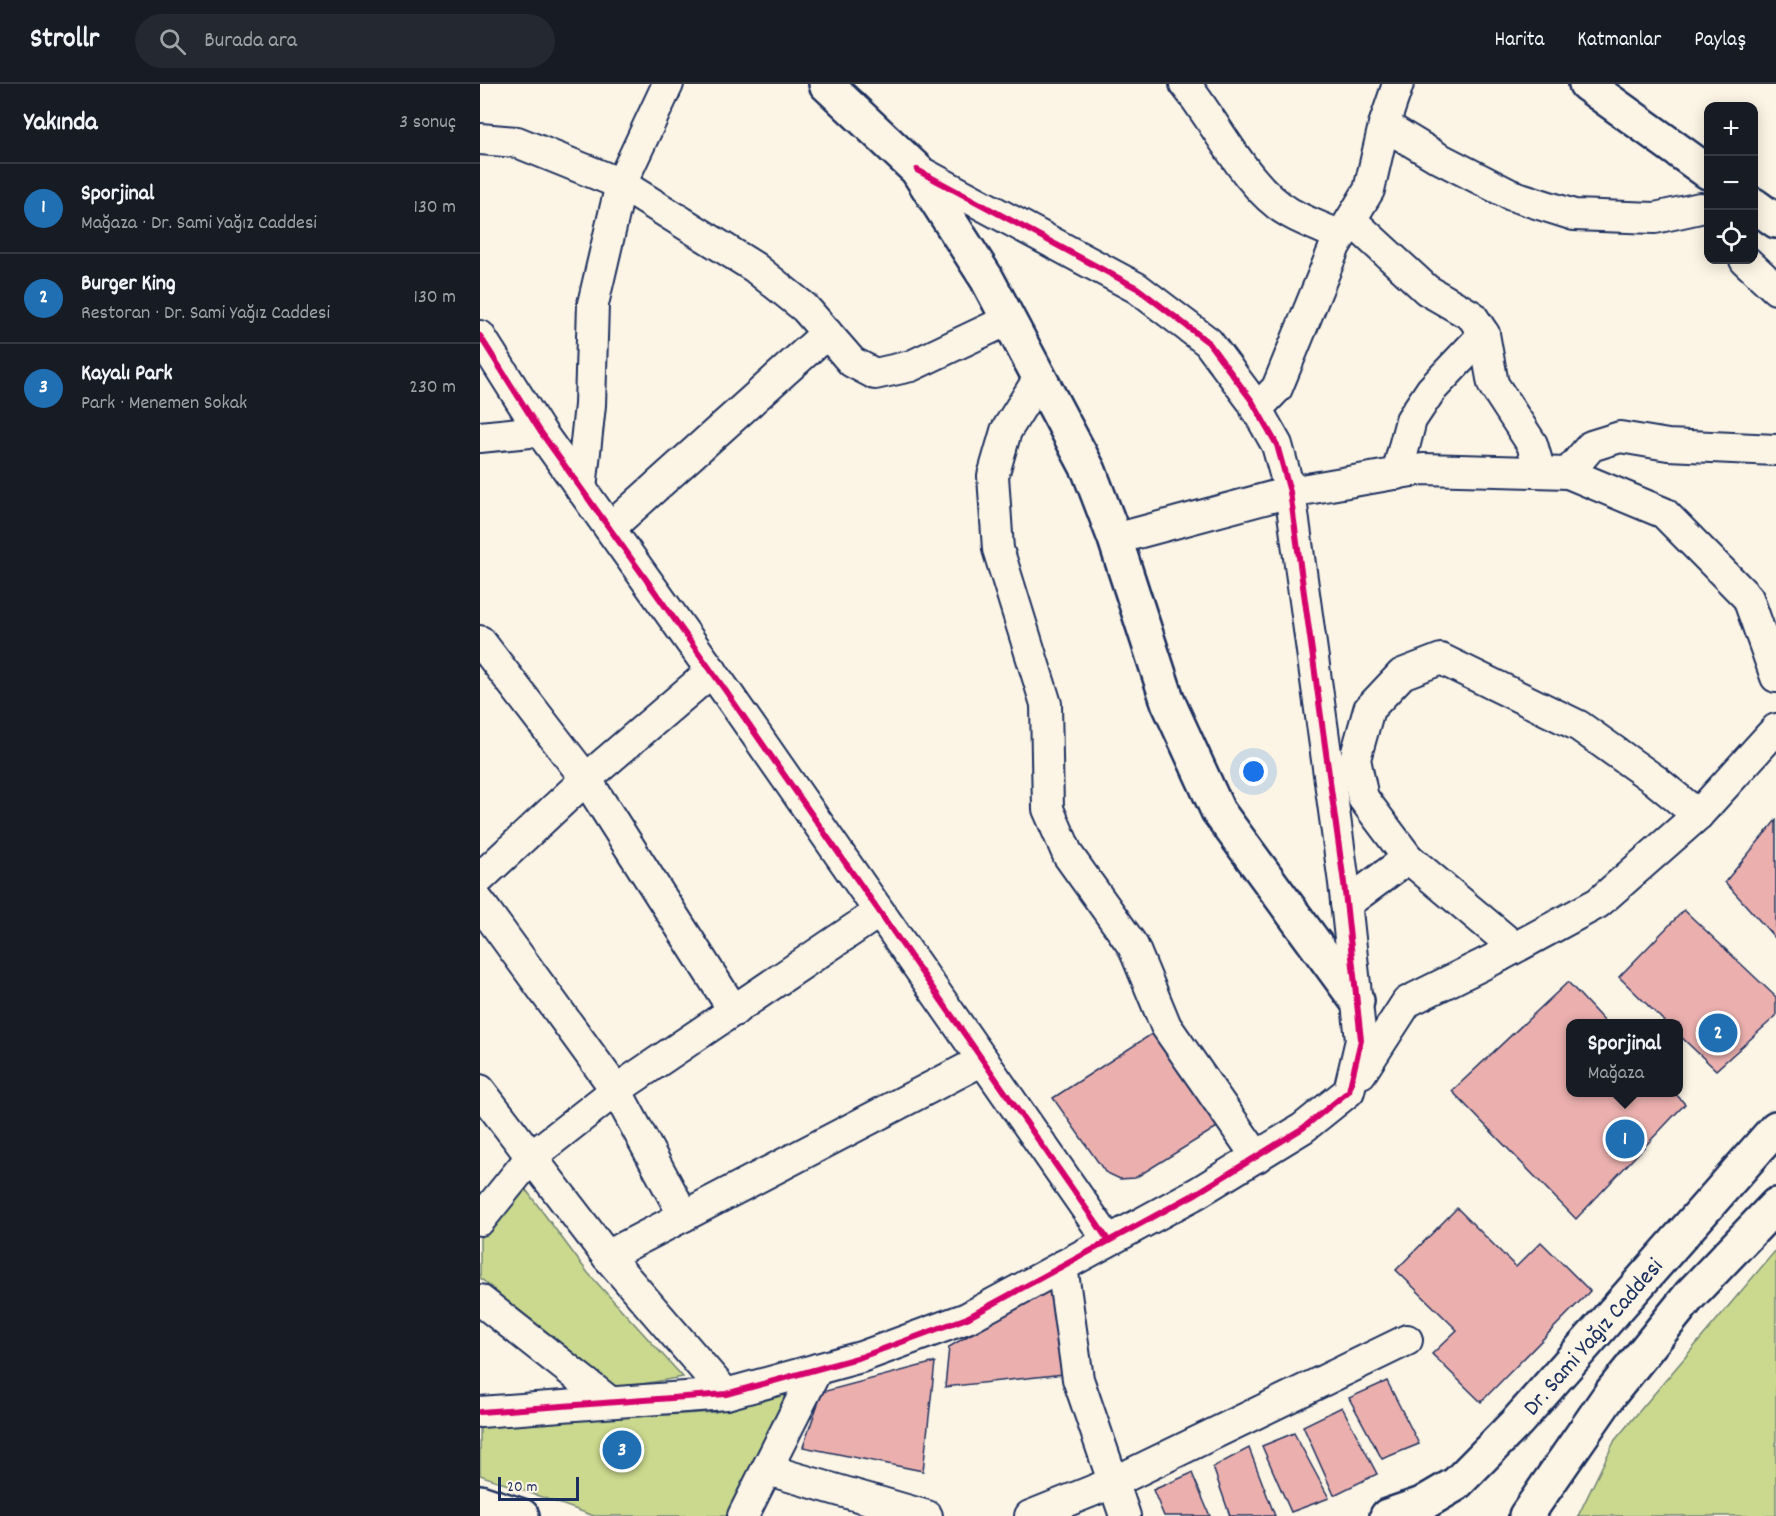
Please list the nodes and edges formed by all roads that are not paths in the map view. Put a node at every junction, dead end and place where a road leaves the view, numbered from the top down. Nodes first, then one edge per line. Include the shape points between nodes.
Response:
1 (668, 84) edge
2 (826, 84) edge
3 (1185, 84) edge
4 (1398, 84) edge
5 (1586, 84) edge
6 (1384, 125) junction
7 (480, 139) edge
8 (1704, 169) edge
9 (917, 170) junction
10 (621, 184) junction
11 (1758, 208) edge
12 (1704, 216) edge
13 (1776, 221) edge
14 (1346, 228) junction
15 (1749, 264) edge
16 (1776, 289) edge
17 (1008, 320) junction
18 (827, 333) junction
19 (1484, 334) junction
20 (480, 336) edge
21 (1039, 378) junction
22 (1256, 410) junction
23 (540, 431) junction
24 (480, 437) edge
25 (1776, 450) edge
26 (1554, 473) junction
27 (1397, 474) junction
28 (581, 489) junction
29 (1290, 492) junction
30 (609, 528) junction
31 (1115, 539) junction
32 (480, 641) edge
33 (712, 671) junction
34 (1776, 677) edge
35 (1776, 729) edge
36 (586, 779) junction
37 (1698, 815) junction
38 (1408, 858) junction
39 (480, 878) edge
40 (480, 903) edge
41 (1346, 904) junction
42 (879, 912) junction
43 (1500, 956) junction
44 (1357, 1002) junction
45 (734, 1011) junction
46 (982, 1060) junction
47 (480, 1090) edge
48 (616, 1090) junction
49 (1349, 1091) junction
50 (1776, 1128) edge
51 (531, 1157) junction
52 (1257, 1157) junction
53 (1776, 1205) edge
54 (684, 1216) junction
55 (480, 1220) edge
56 (1108, 1240) junction
57 (607, 1256) junction
58 (1062, 1266) junction
59 (480, 1300) edge
60 (1407, 1340) dead end
61 (817, 1369) junction
62 (726, 1394) junction
63 (610, 1402) junction
64 (480, 1412) edge
65 (768, 1470) junction
66 (1112, 1483) junction
67 (480, 1502) edge
68 (522, 1516) edge
69 (743, 1516) edge
70 (927, 1516) edge
71 (1030, 1516) edge
72 (1125, 1516) edge
73 (1387, 1516) edge
74 (1526, 1516) edge

1 - 10 street
2 - 9 street
3 - 14 street via 1240,164 1289,212
4 - 6 street
5 - 8 street
6 - 12 street via 1511,195 1574,215
6 - 14 street via 1369,190
7 - 10 street via 517,141
9 - 17 street via 987,279
9 - 22 street via 1137,288 1208,342
10 - 18 street via 754,267 805,308
10 - 28 street via 593,304 590,405
11 - 13 street
14 - 19 street via 1427,290 1472,316
14 - 22 street via 1277,388
15 - 16 street
17 - 18 street via 911,366 875,374 852,362
17 - 21 street
18 - 30 street
19 - 26 street via 1493,384
19 - 27 street via 1431,390 1411,420
20 - 23 street
21 - 31 street via 1089,471
21 - 52 street via 1006,431 993,476 998,549 1046,704 1048,809 1068,855 1133,946 1166,1026
22 - 29 street via 1277,445
23 - 24 street
23 - 28 street
25 - 26 street via 1668,445 1620,437 1591,446
26 - 27 street via 1423,469
26 - 34 street via 1664,513 1748,598
27 - 29 street
28 - 30 street
29 - 31 street
29 - 41 street
30 - 33 street
31 - 44 street via 1168,702 1218,811
32 - 36 street
33 - 36 street
33 - 42 street
35 - 37 street
36 - 39 street
36 - 45 street
37 - 38 street via 1579,726 1442,659 1402,674 1370,709 1354,759 1363,798
37 - 43 street via 1598,903
38 - 41 street
38 - 43 street via 1507,941
40 - 48 street
41 - 44 street
42 - 45 street
42 - 46 street
43 - 49 street via 1407,1002
44 - 49 street via 1362,1040
45 - 48 street
46 - 54 street
46 - 56 street
47 - 51 street
48 - 51 street
48 - 54 street
49 - 52 street via 1303,1128
50 - 73 street, Dr. Sami Yağız Caddesi via 1517,1422 1456,1484 1422,1504
51 - 55 street
51 - 57 street
52 - 56 street
53 - 74 street, Dr. Sami Yağız Caddesi via 1690,1294 1560,1464
54 - 57 street
56 - 58 street
57 - 62 street
58 - 61 street via 967,1318 861,1358
58 - 66 street via 1078,1379
59 - 63 street
60 - 66 street
61 - 62 street
61 - 65 street
62 - 63 street
63 - 64 street
65 - 69 street
65 - 70 street
66 - 71 street
66 - 72 street
67 - 68 street

